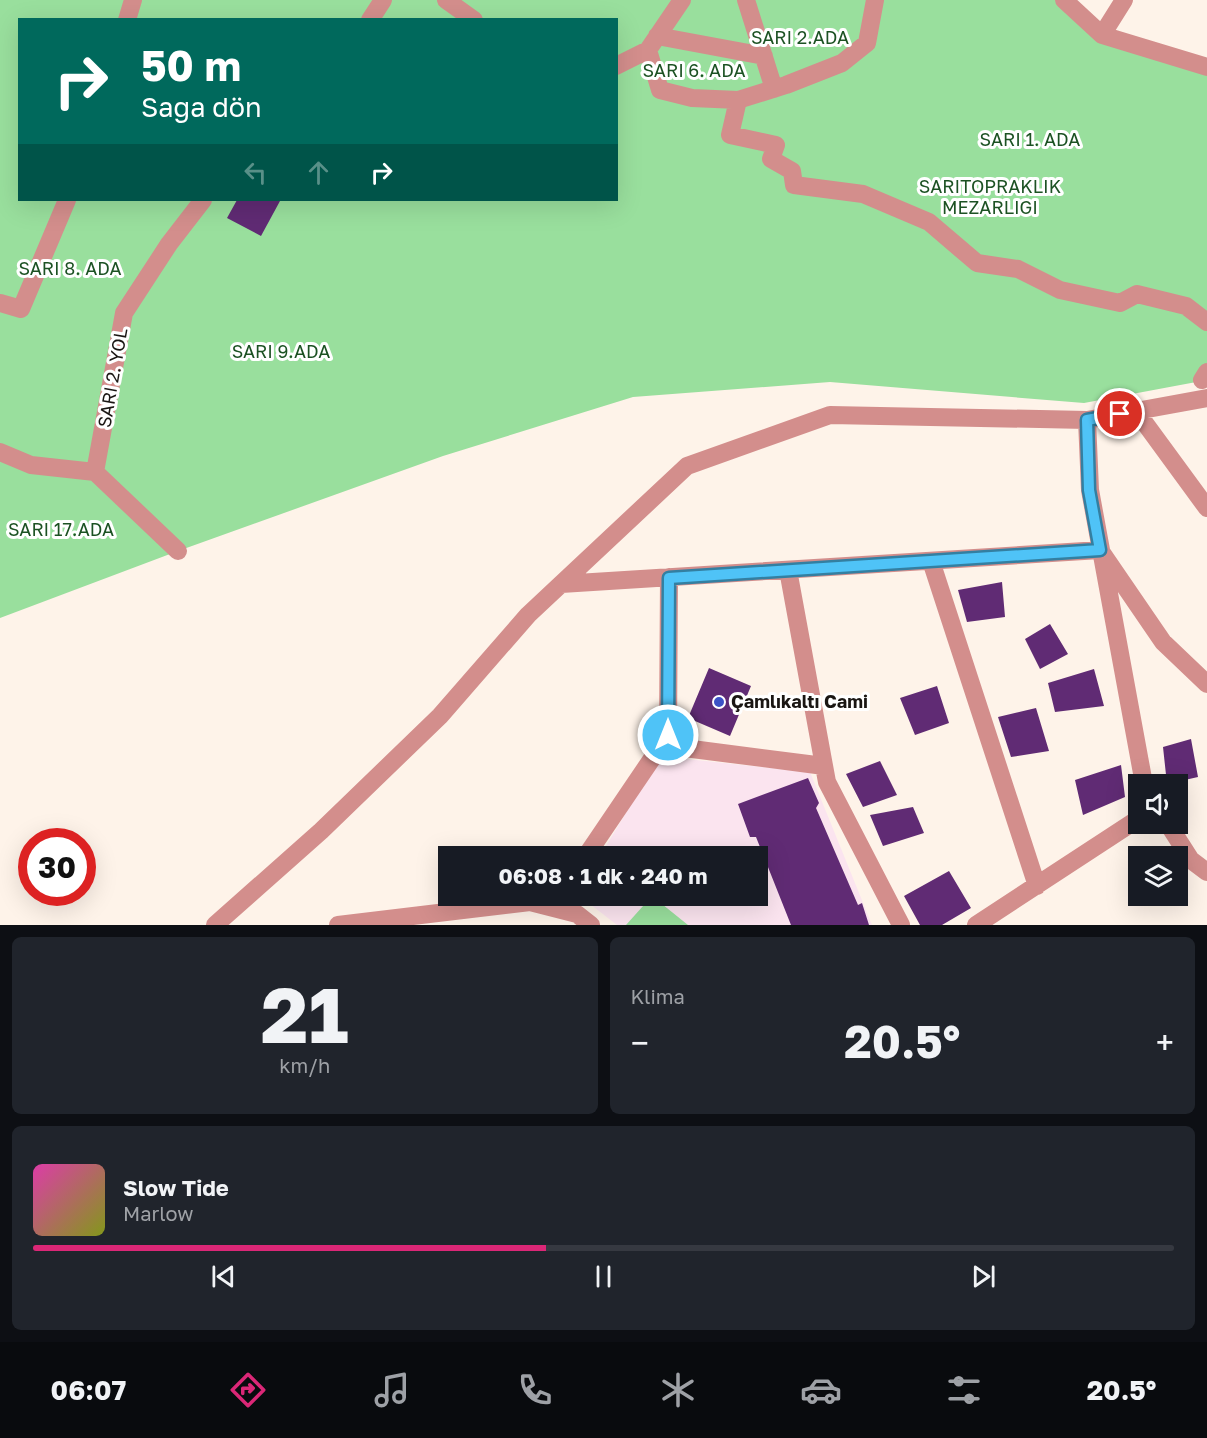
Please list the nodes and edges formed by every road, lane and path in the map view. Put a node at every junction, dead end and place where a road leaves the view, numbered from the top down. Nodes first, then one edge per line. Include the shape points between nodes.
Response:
1 (133, 0) edge
2 (383, 0) edge
3 (446, 0) edge
4 (682, 0) edge
5 (746, 0) edge
6 (875, 0) edge
7 (1064, 0) edge
8 (1124, 0) edge
9 (128, 18) edge
10 (371, 18) edge
11 (471, 18) edge
12 (1102, 35) junction
13 (652, 43) junction
14 (764, 56) junction
15 (618, 65) edge
16 (1207, 67) edge
17 (774, 89) junction
18 (738, 100) junction
19 (67, 201) edge
20 (202, 201) edge
21 (0, 303) edge
22 (1207, 322) edge
23 (1207, 398) edge
24 (1136, 411) junction
25 (1087, 420) junction
26 (0, 452) edge
27 (95, 472) junction
28 (1207, 507) edge
29 (1100, 550) junction
30 (178, 551) dead end
31 (931, 561) junction
32 (788, 570) junction
33 (669, 578) junction
34 (561, 585) junction
35 (1207, 684) edge
36 (661, 745) junction
37 (824, 766) junction
38 (1142, 774) edge
39 (1128, 826) edge
40 (1174, 834) edge
41 (593, 846) edge
42 (1207, 872) edge
43 (1036, 886) junction
44 (497, 906) edge
45 (564, 906) edge
46 (214, 925) edge
47 (338, 925) edge
48 (591, 925) edge
49 (901, 925) edge
50 (976, 925) edge

1 - 9 street
2 - 10 street
3 - 11 street
4 - 13 street
5 - 14 street
6 - 17 street via 867,43 842,63
7 - 12 street
8 - 12 street
12 - 16 street
13 - 14 street
13 - 15 street
13 - 18 street via 660,90 692,98
14 - 17 street
17 - 18 street
18 - 22 street via 730,135 776,145 771,159 792,171 794,185 864,194 929,222 977,263 1018,269 1060,290 1120,303 1137,294 1186,306
19 - 21 street via 21,309
20 - 27 street, SARI 2. YOL via 124,313
23 - 24 street
24 - 25 street
24 - 28 street
25 - 29 street via 1089,490
25 - 34 street via 830,415 687,466
26 - 27 street via 31,465
27 - 30 street
29 - 31 street
29 - 35 street via 1163,642
29 - 38 street
31 - 32 street
31 - 43 street
32 - 33 street
32 - 37 street
33 - 34 street
33 - 36 street via 668,735
34 - 46 street via 528,615 440,716 321,831
36 - 37 street
36 - 41 street
37 - 49 street via 827,782
39 - 43 street
40 - 42 street via 1191,860
43 - 50 street
44 - 47 street
45 - 48 street

